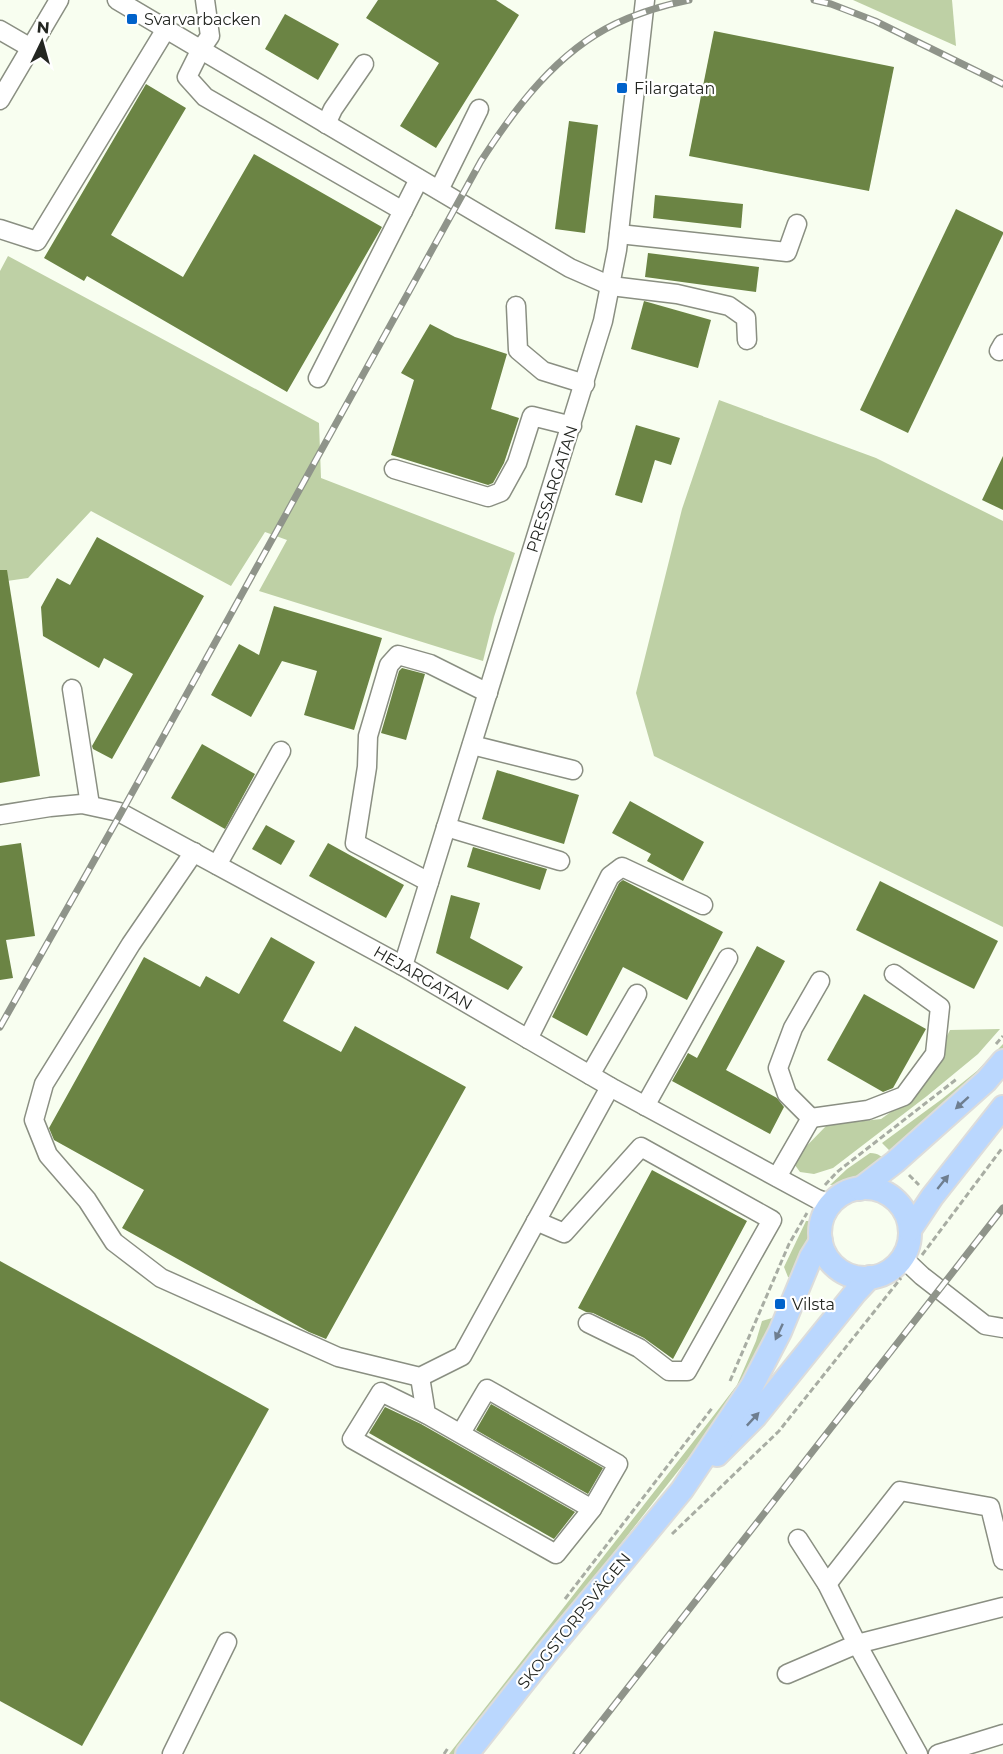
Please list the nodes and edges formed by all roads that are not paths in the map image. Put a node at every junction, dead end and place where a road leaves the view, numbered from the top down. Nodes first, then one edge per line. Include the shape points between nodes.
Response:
1 (59, 0) edge
2 (117, 0) edge
3 (205, 0) edge
4 (645, 0) edge
5 (166, 29) junction
6 (0, 30) edge
7 (31, 48) junction
8 (201, 49) junction
9 (364, 64) dead end
10 (0, 100) edge
11 (479, 108) dead end
12 (326, 124) junction
13 (419, 179) junction
14 (439, 190) junction
15 (403, 211) junction
16 (797, 224) dead end
17 (0, 229) edge
18 (619, 234) junction
19 (611, 286) junction
20 (516, 306) dead end
21 (747, 340) dead end
22 (318, 378) dead end
23 (585, 384) junction
24 (572, 426) junction
25 (394, 469) dead end
26 (72, 688) dead end
27 (488, 693) junction
28 (471, 745) junction
29 (281, 751) dead end
30 (573, 770) dead end
31 (90, 805) junction
32 (0, 815) edge
33 (446, 827) junction
34 (194, 852) junction
35 (560, 861) dead end
36 (217, 865) junction
37 (429, 882) junction
38 (703, 905) dead end
39 (728, 958) dead end
40 (403, 966) junction
41 (894, 974) dead end
42 (820, 981) dead end
43 (637, 994) dead end
44 (528, 1039) junction
45 (997, 1055) edge
46 (590, 1075) junction
47 (610, 1087) junction
48 (645, 1106) junction
49 (1003, 1107) edge
50 (811, 1118) junction
51 (777, 1177) junction
52 (860, 1189) junction
53 (824, 1202) junction
54 (536, 1221) junction
55 (910, 1230) junction
56 (821, 1240) junction
57 (907, 1262) junction
58 (870, 1277) junction
59 (588, 1323) dead end
60 (1003, 1328) edge
61 (420, 1377) junction
62 (426, 1414) junction
63 (461, 1433) junction
64 (682, 1490) junction
65 (592, 1509) junction
66 (798, 1539) dead end
67 (1003, 1560) edge
68 (827, 1584) junction
69 (1003, 1608) edge
70 (227, 1642) dead end
71 (857, 1644) junction
72 (788, 1674) dead end
73 (1003, 1734) edge
74 (459, 1749) edge
75 (172, 1754) edge
76 (918, 1754) edge
77 (938, 1754) edge

1 - 7 street
2 - 5 street
3 - 8 street via 210,36
4 - 18 street, PRESSARGATAN
5 - 8 street
5 - 17 street via 37,241
6 - 7 street
7 - 10 street
8 - 12 street
8 - 15 street via 187,77 205,97
9 - 12 street
11 - 14 street
12 - 13 street
13 - 14 street
13 - 15 street
14 - 19 street via 570,268
15 - 22 street
16 - 18 street via 787,252
18 - 19 street, PRESSARGATAN
19 - 21 street via 729,306 746,318
19 - 23 street, PRESSARGATAN
20 - 23 street via 518,350 543,371
23 - 24 street, PRESSARGATAN
24 - 25 street via 532,416 517,463 501,492 488,497
24 - 27 street, PRESSARGATAN
26 - 31 street
27 - 28 street, PRESSARGATAN
27 - 37 street via 430,664 398,655 389,665 368,736 368,767 356,843
28 - 30 street
28 - 33 street, PRESSARGATAN
29 - 36 street
31 - 32 street, HEJARGATAN
31 - 34 street, HEJARGATAN via 119,812
33 - 35 street
33 - 37 street, PRESSARGATAN
34 - 36 street, HEJARGATAN
34 - 61 street via 44,1084 34,1120 48,1155 87,1200 114,1242 161,1278 338,1357
36 - 40 street, HEJARGATAN
37 - 40 street, PRESSARGATAN
38 - 44 street via 622,867 610,876
39 - 48 street
40 - 44 street, HEJARGATAN
41 - 50 street via 940,1007 935,1054 904,1096 868,1110
42 - 50 street via 793,1028 778,1068 787,1094
43 - 46 street
44 - 46 street, HEJARGATAN
45 -> 52 main road via 986,1081
46 - 47 street, HEJARGATAN
47 - 48 street, HEJARGATAN
47 - 54 street
48 - 51 street, HEJARGATAN
55 -> 49 main road
50 - 51 street
51 - 53 street, HEJARGATAN
52 - 53 main road
52 - 55 main road via 876,1189 891,1196 906,1214
53 - 56 main road
54 - 59 street via 564,1233 641,1147 772,1220 687,1371 669,1371 639,1348
54 - 61 street via 462,1356
55 - 57 main road
56 - 58 main road via 827,1257 839,1269
56 -> 64 main road, SKOGSTORPSVÄGEN via 752,1386
57 - 58 main road
57 - 60 street via 985,1325
64 -> 58 main road, SKOGSTORPSVÄGEN via 755,1417
61 - 62 street
62 - 63 street
62 - 65 street via 381,1392 352,1438 556,1554
63 - 65 street
63 - 65 street via 487,1389 618,1464
64 - 74 main road, SKOGSTORPSVÄGEN via 546,1654
66 - 68 street
67 - 68 street via 990,1507 900,1491
68 - 71 street
69 - 71 street
70 - 75 street
71 - 72 street
71 - 76 street
73 - 77 street

